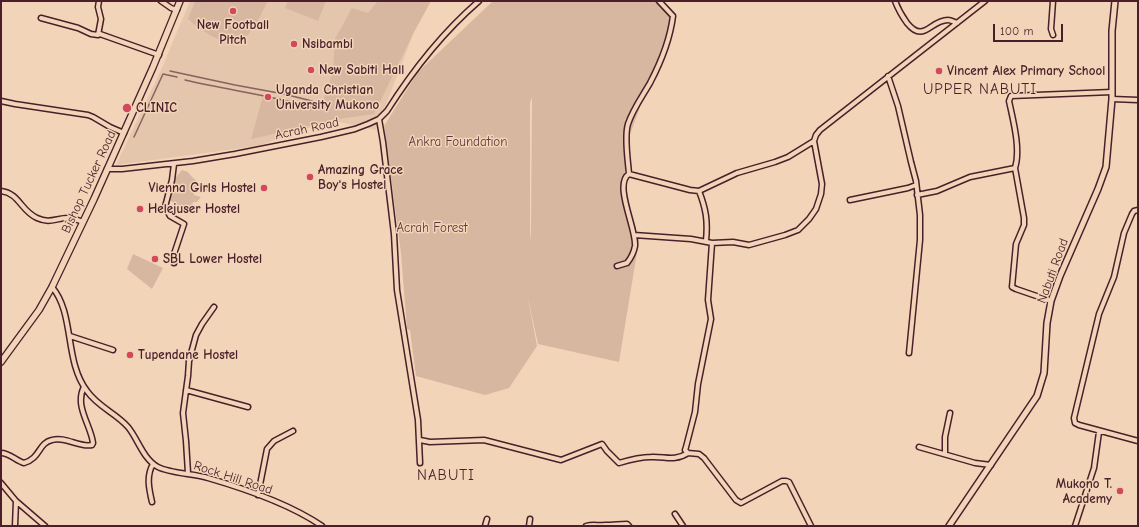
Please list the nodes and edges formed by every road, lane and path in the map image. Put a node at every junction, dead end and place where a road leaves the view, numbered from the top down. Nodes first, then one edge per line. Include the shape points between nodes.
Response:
1 (99, 1) edge
2 (161, 1) edge
3 (180, 1) edge
4 (479, 1) edge
5 (659, 1) edge
6 (895, 1) edge
7 (985, 1) edge
8 (1053, 1) edge
9 (1115, 1) edge
10 (177, 10) junction
11 (41, 18) dead end
12 (957, 23) junction
13 (98, 35) junction
14 (1053, 35) dead end
15 (159, 54) junction
16 (888, 76) junction
17 (1112, 92) junction
18 (1112, 99) junction
19 (1138, 100) edge
20 (1, 101) edge
21 (379, 119) junction
22 (124, 133) junction
23 (814, 142) junction
24 (174, 164) junction
25 (1015, 168) junction
26 (108, 169) junction
27 (629, 174) junction
28 (916, 185) junction
29 (1, 191) edge
30 (700, 191) junction
31 (917, 195) junction
32 (850, 200) dead end
33 (1138, 210) edge
34 (83, 222) junction
35 (634, 235) junction
36 (706, 241) junction
37 (712, 243) junction
38 (174, 263) dead end
39 (617, 266) dead end
40 (52, 286) junction
41 (1051, 301) junction
42 (214, 307) dead end
43 (70, 336) junction
44 (113, 350) dead end
45 (909, 353) dead end
46 (1, 362) edge
47 (84, 387) junction
48 (186, 390) junction
49 (248, 407) dead end
50 (950, 413) dead end
51 (293, 431) dead end
52 (1100, 432) junction
53 (420, 440) junction
54 (1138, 442) edge
55 (919, 447) dead end
56 (1, 453) edge
57 (688, 453) junction
58 (945, 453) junction
59 (420, 463) dead end
60 (153, 464) junction
61 (991, 465) junction
62 (188, 473) junction
63 (1, 482) edge
64 (258, 495) junction
65 (16, 501) junction
66 (152, 502) dead end
67 (675, 514) dead end
68 (487, 519) dead end
69 (530, 519) dead end
70 (15, 526) edge
71 (45, 526) edge
72 (322, 526) edge
73 (485, 526) edge
74 (529, 526) edge
75 (586, 526) edge
76 (629, 526) edge
77 (683, 526) edge
78 (812, 526) edge
79 (949, 526) edge
80 (1075, 526) edge

1 - 13 street via 101,19
2 - 10 street
3 - 10 main road, Bishop Tucker Road
4 - 21 street, Acrah Road via 431,49
5 - 27 street via 673,16 672,27 656,70 627,126
6 - 12 street via 903,18 918,32 944,21
7 - 12 street
8 - 14 street via 1050,28
9 - 17 street, Nabuti Road via 1112,31
10 - 15 main road, Bishop Tucker Road
11 - 13 street
12 - 16 street
13 - 15 street
15 - 22 main road, Bishop Tucker Road
16 - 23 street via 820,130
16 - 28 street via 898,106
17 - 18 street, Nabuti Road
17 - 25 street via 1011,96 1009,101 1017,159
18 - 19 street
18 - 41 street, Nabuti Road via 1106,167
20 - 22 street via 88,115
21 - 24 street, Acrah Road via 355,129 320,137
21 - 53 street via 394,234 397,290
22 - 26 main road, Bishop Tucker Road
23 - 30 street via 788,157 737,173
23 - 37 street via 822,190 816,209 802,226 785,235 749,245 733,242
24 - 26 street, Acrah Road via 122,170
24 - 38 street via 165,208 168,214 184,226 174,254
25 - 31 street via 970,177 937,191
25 - 41 street via 1024,225 1016,244 1012,287
26 - 34 main road, Bishop Tucker Road
27 - 30 street
27 - 35 street via 624,184 627,210
28 - 31 street
28 - 32 street
29 - 34 street via 11,194 27,212 42,220 48,222 70,218
30 - 36 street via 706,209
31 - 45 street via 920,240
33 - 52 street via 1132,214 1124,233 1114,277 1099,314 1074,418 1078,425
34 - 40 main road, Bishop Tucker Road
35 - 36 street
35 - 39 street via 635,246 631,258 627,263
36 - 37 street
37 - 57 street via 708,300 710,319 685,450
40 - 43 street via 60,300
40 - 46 main road, Bishop Tucker Road
41 - 61 street, Nabuti Road via 1044,373 1036,396
42 - 48 street via 194,341
43 - 44 street
43 - 47 street via 74,363
47 - 56 street via 80,400 92,445 64,439 51,440 44,443 34,458 24,463
47 - 60 street via 94,400 127,426
48 - 49 street
48 - 62 street via 182,413
50 - 58 street
51 - 64 street via 274,441 267,449
52 - 54 street
52 - 80 street via 1094,468
53 - 57 street via 484,440 561,460 602,444 619,462 651,457 681,457
53 - 59 street
55 - 58 street
57 - 78 street via 698,454 704,458 736,500 742,503 786,481
58 - 61 street via 975,463
60 - 62 street, Rock Hill Road via 160,468
60 - 66 street via 149,471
61 - 79 street, Nabuti Road
62 - 64 street, Rock Hill Road
63 - 65 street
64 - 72 street, Rock Hill Road via 297,511
65 - 70 street
65 - 71 street
67 - 77 street
68 - 73 street
69 - 74 street
75 - 76 street

